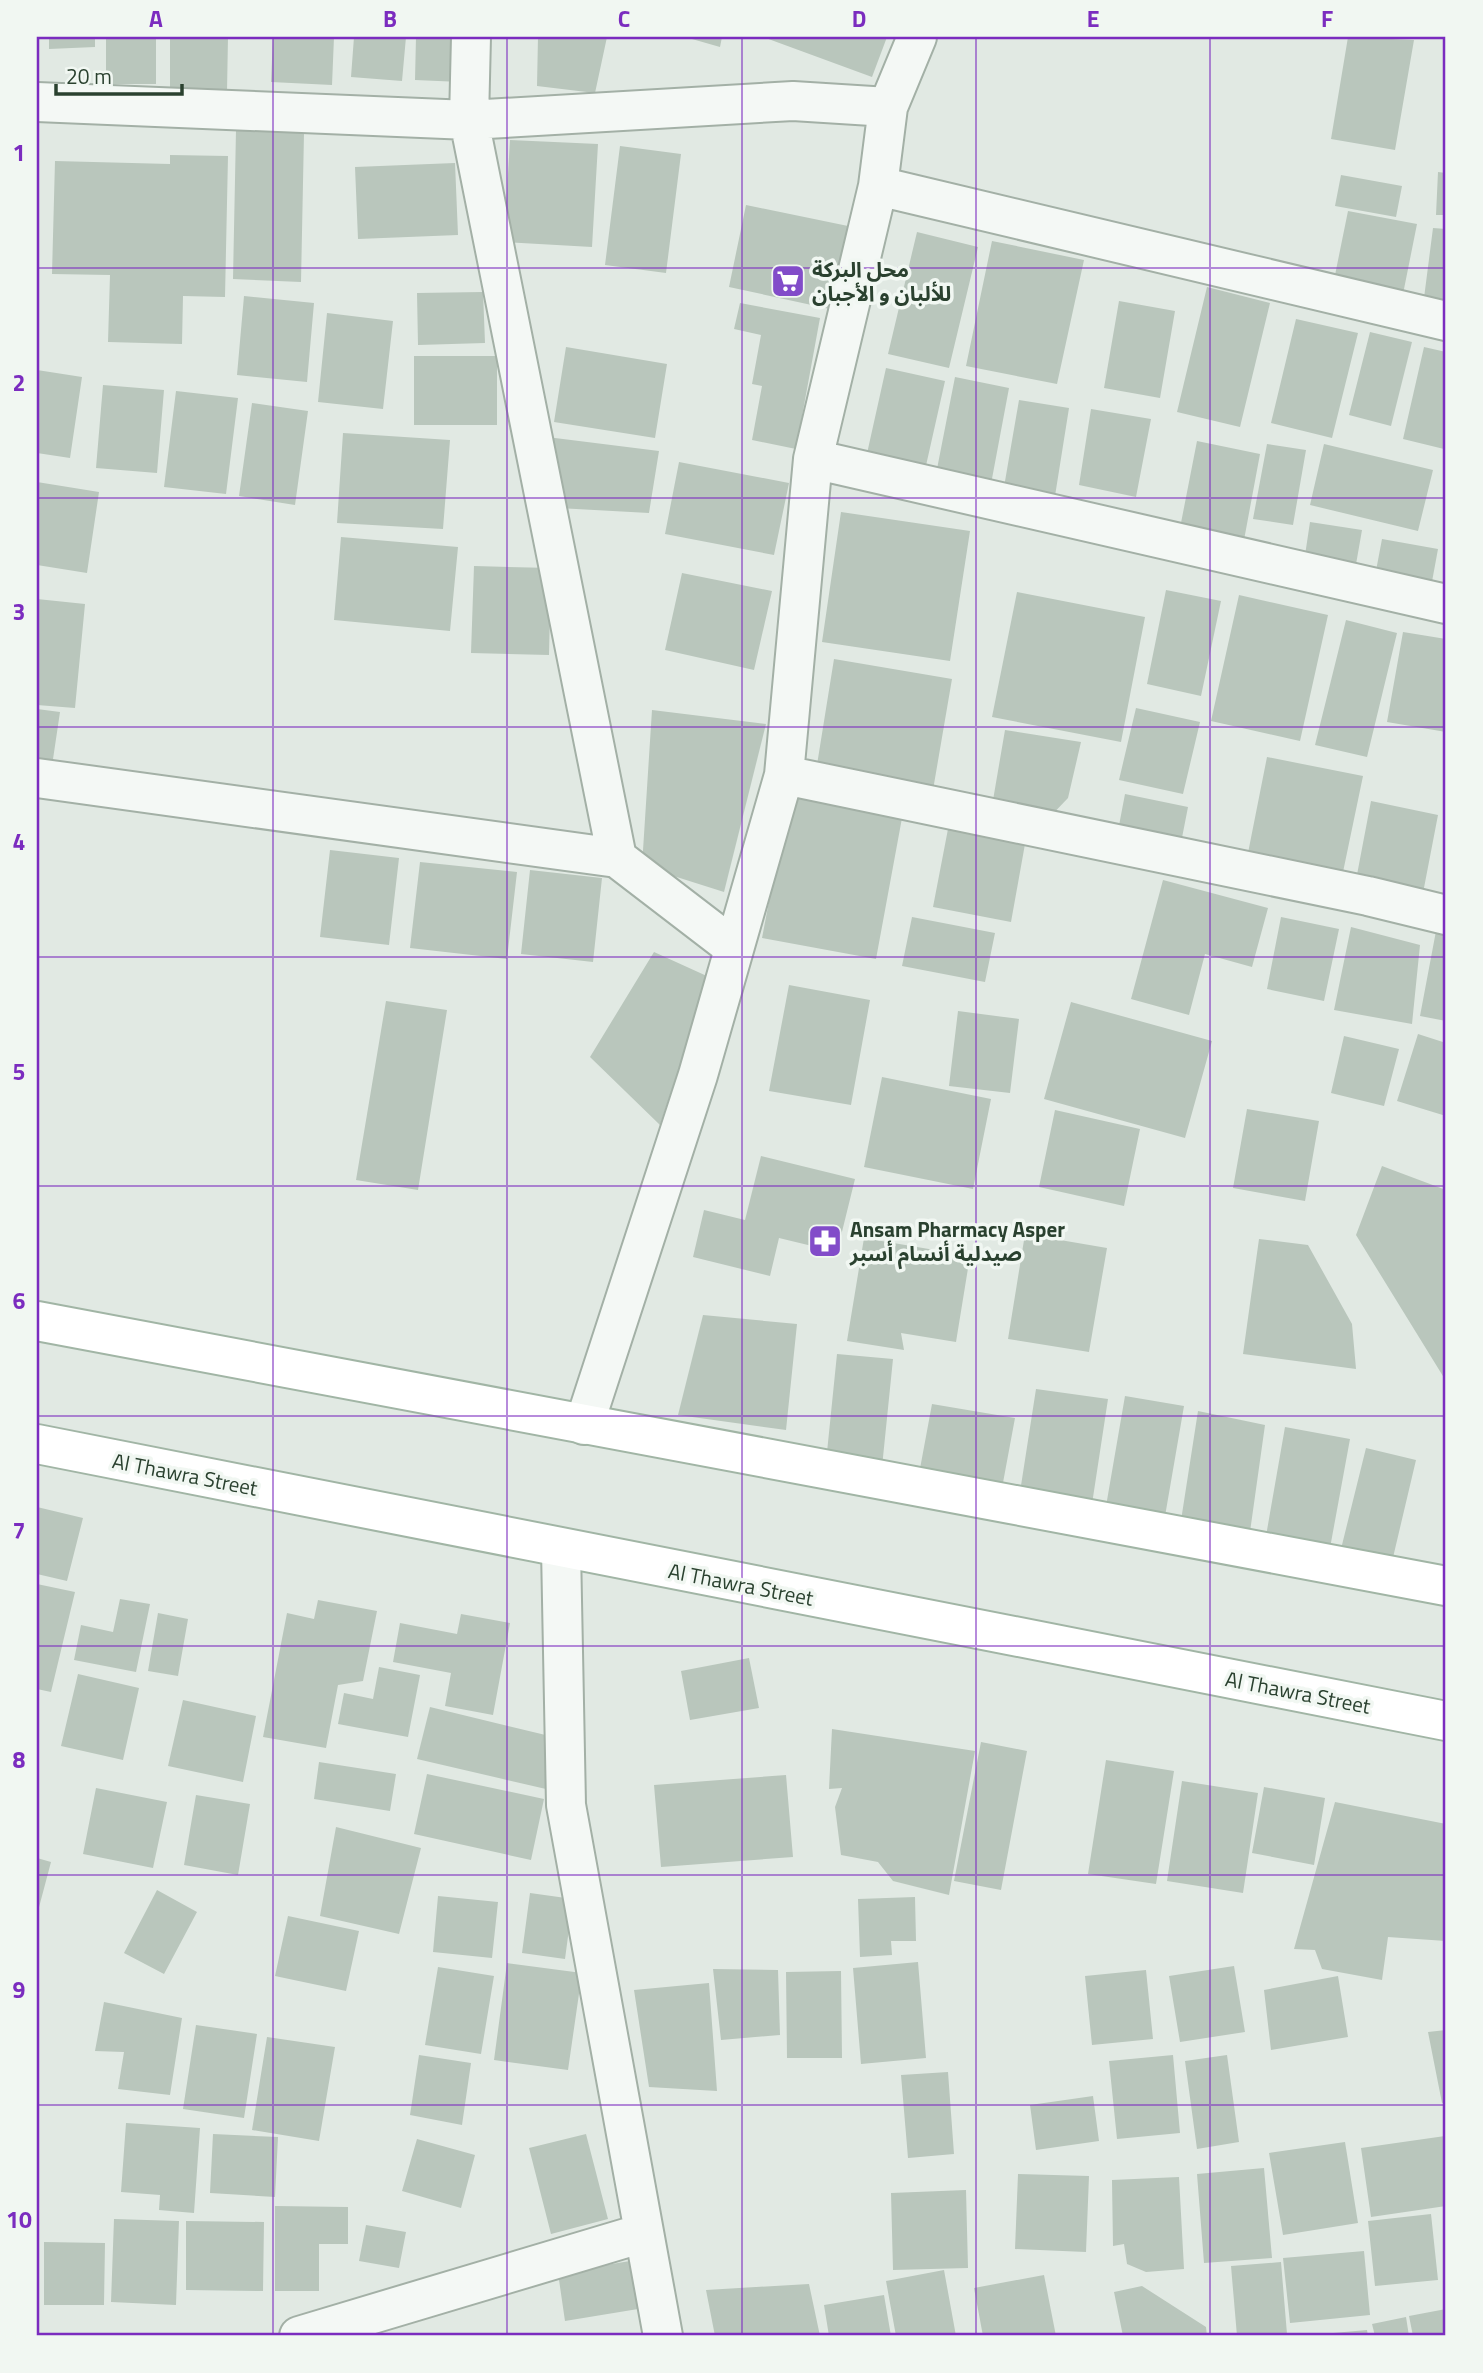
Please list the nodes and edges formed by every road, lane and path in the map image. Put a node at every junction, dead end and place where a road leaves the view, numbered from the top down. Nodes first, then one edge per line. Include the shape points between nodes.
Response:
1 (471, 37) edge
2 (917, 37) edge
3 (37, 102) edge
4 (888, 107) junction
5 (469, 120) junction
6 (878, 186) junction
7 (1446, 321) edge
8 (813, 458) junction
9 (1446, 604) edge
10 (784, 775) junction
11 (37, 778) edge
12 (617, 858) junction
13 (1446, 915) edge
14 (733, 947) junction
15 (37, 1321) edge
16 (584, 1424) junction
17 (37, 1444) edge
18 (561, 1549) junction
19 (1446, 1586) edge
20 (1446, 1721) edge
21 (643, 2233) junction
22 (299, 2336) edge
23 (663, 2336) edge

1 - 5 street
2 - 4 street
3 - 5 street
4 - 5 street via 793,101
4 - 6 street
5 - 12 street
6 - 7 street
6 - 8 street
8 - 9 street
8 - 10 street
10 - 13 street
10 - 14 street
11 - 12 street
12 - 14 street
14 - 16 street via 698,1075
15 - 16 main road
16 - 19 main road
17 - 18 main road, Al Thawra Street
18 - 20 main road, Al Thawra Street
18 - 21 street via 566,1805
21 - 22 street
21 - 23 street

